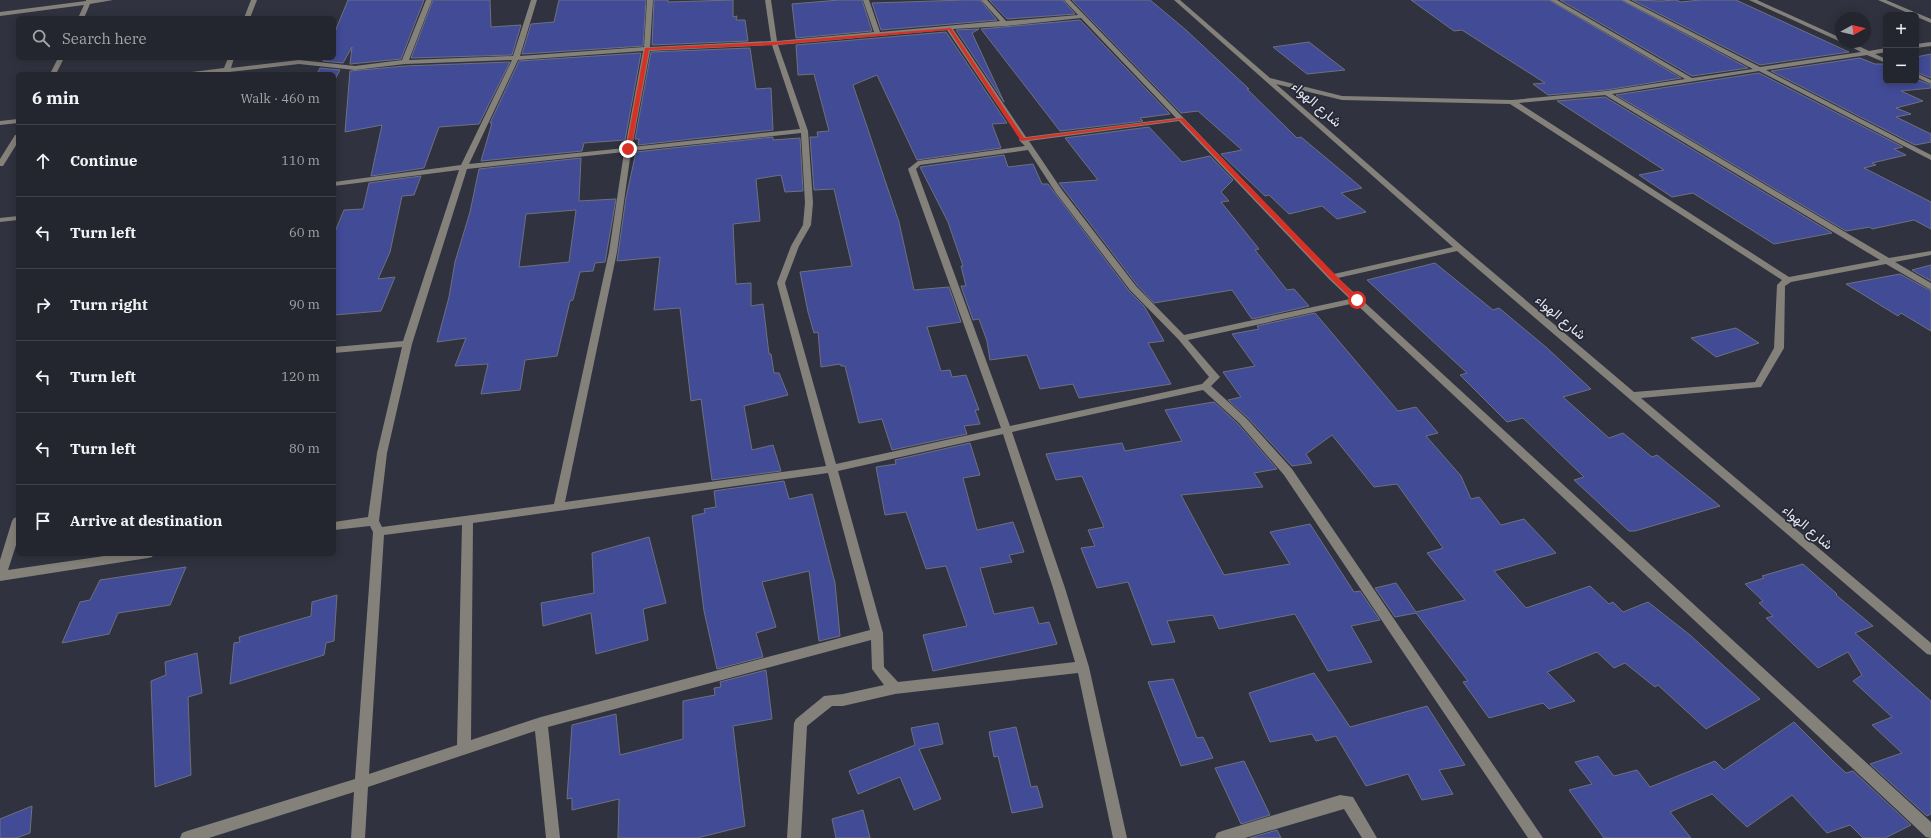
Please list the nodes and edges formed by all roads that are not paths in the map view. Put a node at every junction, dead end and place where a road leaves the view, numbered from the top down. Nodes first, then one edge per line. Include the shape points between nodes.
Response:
1 (110, 0) edge
2 (254, 0) edge
3 (429, 0) edge
4 (534, 0) edge
5 (650, 0) edge
6 (768, 0) edge
7 (866, 0) edge
8 (984, 0) edge
9 (1067, 0) edge
10 (1177, 0) edge
11 (1554, 0) edge
12 (1625, 0) edge
13 (1752, 0) edge
14 (1881, 0) edge
15 (89, 1) edge
16 (0, 14) edge
17 (82, 16) edge
18 (248, 16) edge
19 (1083, 16) junction
20 (1931, 21) edge
21 (1006, 24) junction
22 (950, 29) junction
23 (878, 34) junction
24 (1835, 37) edge
25 (774, 44) junction
26 (1931, 44) edge
27 (1919, 46) edge
28 (1859, 48) edge
29 (647, 49) junction
30 (1883, 50) edge
31 (1868, 52) junction
32 (516, 58) junction
33 (60, 60) edge
34 (231, 60) edge
35 (1883, 60) edge
36 (405, 62) junction
37 (1756, 69) junction
38 (54, 72) edge
39 (226, 72) edge
40 (1919, 76) edge
41 (1267, 79) junction
42 (1691, 80) junction
43 (1931, 82) edge
44 (1606, 94) junction
45 (1512, 102) junction
46 (1181, 118) junction
47 (16, 121) edge
48 (0, 123) edge
49 (804, 131) junction
50 (16, 140) edge
51 (1023, 140) junction
52 (1028, 148) junction
53 (628, 149) junction
54 (1931, 158) edge
55 (0, 164) edge
56 (464, 168) junction
57 (336, 184) edge
58 (16, 218) edge
59 (0, 220) edge
60 (1459, 248) junction
61 (1931, 252) edge
62 (1888, 261) junction
63 (1332, 277) junction
64 (1788, 280) junction
65 (1931, 287) edge
66 (1357, 300) junction
67 (1182, 338) junction
68 (408, 344) junction
69 (336, 350) edge
70 (1205, 386) junction
71 (1632, 395) junction
72 (1006, 430) junction
73 (831, 468) junction
74 (558, 508) junction
75 (468, 520) junction
76 (373, 521) junction
77 (336, 526) edge
78 (16, 527) edge
79 (379, 532) junction
80 (127, 556) edge
81 (1, 576) edge
82 (877, 633) junction
83 (1930, 648) edge
84 (1083, 667) junction
85 (894, 688) junction
86 (541, 723) junction
87 (464, 748) junction
88 (362, 783) junction
89 (1931, 832) edge
90 (187, 838) edge
91 (358, 838) edge
92 (553, 838) edge
93 (794, 838) edge
94 (1120, 838) edge
95 (1222, 838) edge
96 (1370, 838) edge
97 (1536, 838) edge

1 - 15 street
2 - 18 street
3 - 36 street
4 - 32 street
5 - 29 street
6 - 25 street
7 - 23 street
8 - 21 street
9 - 19 street
10 - 41 street, شارع الهواء
11 - 42 street
12 - 37 street
13 - 24 street
14 - 20 street
15 - 16 street
15 - 17 street
19 - 21 street
19 - 46 street
21 - 22 street
22 - 23 street
22 - 51 street
23 - 25 street
25 - 29 street
25 - 49 street
26 - 27 street
28 - 31 street
29 - 32 street
29 - 53 street
30 - 31 street
31 - 35 street
31 - 37 street
32 - 36 street
32 - 56 street
33 - 38 street
34 - 39 street
36 - 39 street via 355,68 299,62
37 - 42 street
37 - 54 street
40 - 43 street
41 - 45 street via 1342,98
41 - 60 street, شارع الهواء
42 - 44 street
44 - 45 street
44 - 62 street
45 - 64 street
46 - 51 street
46 - 63 street
47 - 48 street
49 - 53 street
49 - 73 street via 810,203 807,224 795,246 781,283
50 - 55 street
51 - 52 street
52 - 67 street via 1133,288
52 - 72 street via 918,163 912,169
53 - 56 street
53 - 74 street via 613,252
56 - 57 street
56 - 68 street
58 - 59 street
60 - 63 street
60 - 71 street, شارع الهواء
61 - 62 street
62 - 64 street
62 - 65 street
63 - 66 street
64 - 71 street via 1781,285 1778,348 1758,385
66 - 67 street
66 - 89 street
67 - 70 street via 1215,377
68 - 69 street
68 - 76 street via 382,453
70 - 72 street
70 - 97 street via 1243,421 1288,472
71 - 83 street, شارع الهواء
72 - 73 street
72 - 84 street
73 - 74 street
73 - 82 street
74 - 75 street
75 - 79 street
75 - 87 street
76 - 77 street
76 - 79 street
78 - 81 street
79 - 88 street
80 - 81 street
82 - 85 street via 878,669
82 - 86 street
84 - 85 street
84 - 94 street
85 - 93 street via 843,700 829,700 801,723
86 - 87 street
86 - 92 street
87 - 88 street
88 - 90 street
88 - 91 street
95 - 96 street via 1340,802 1348,802

